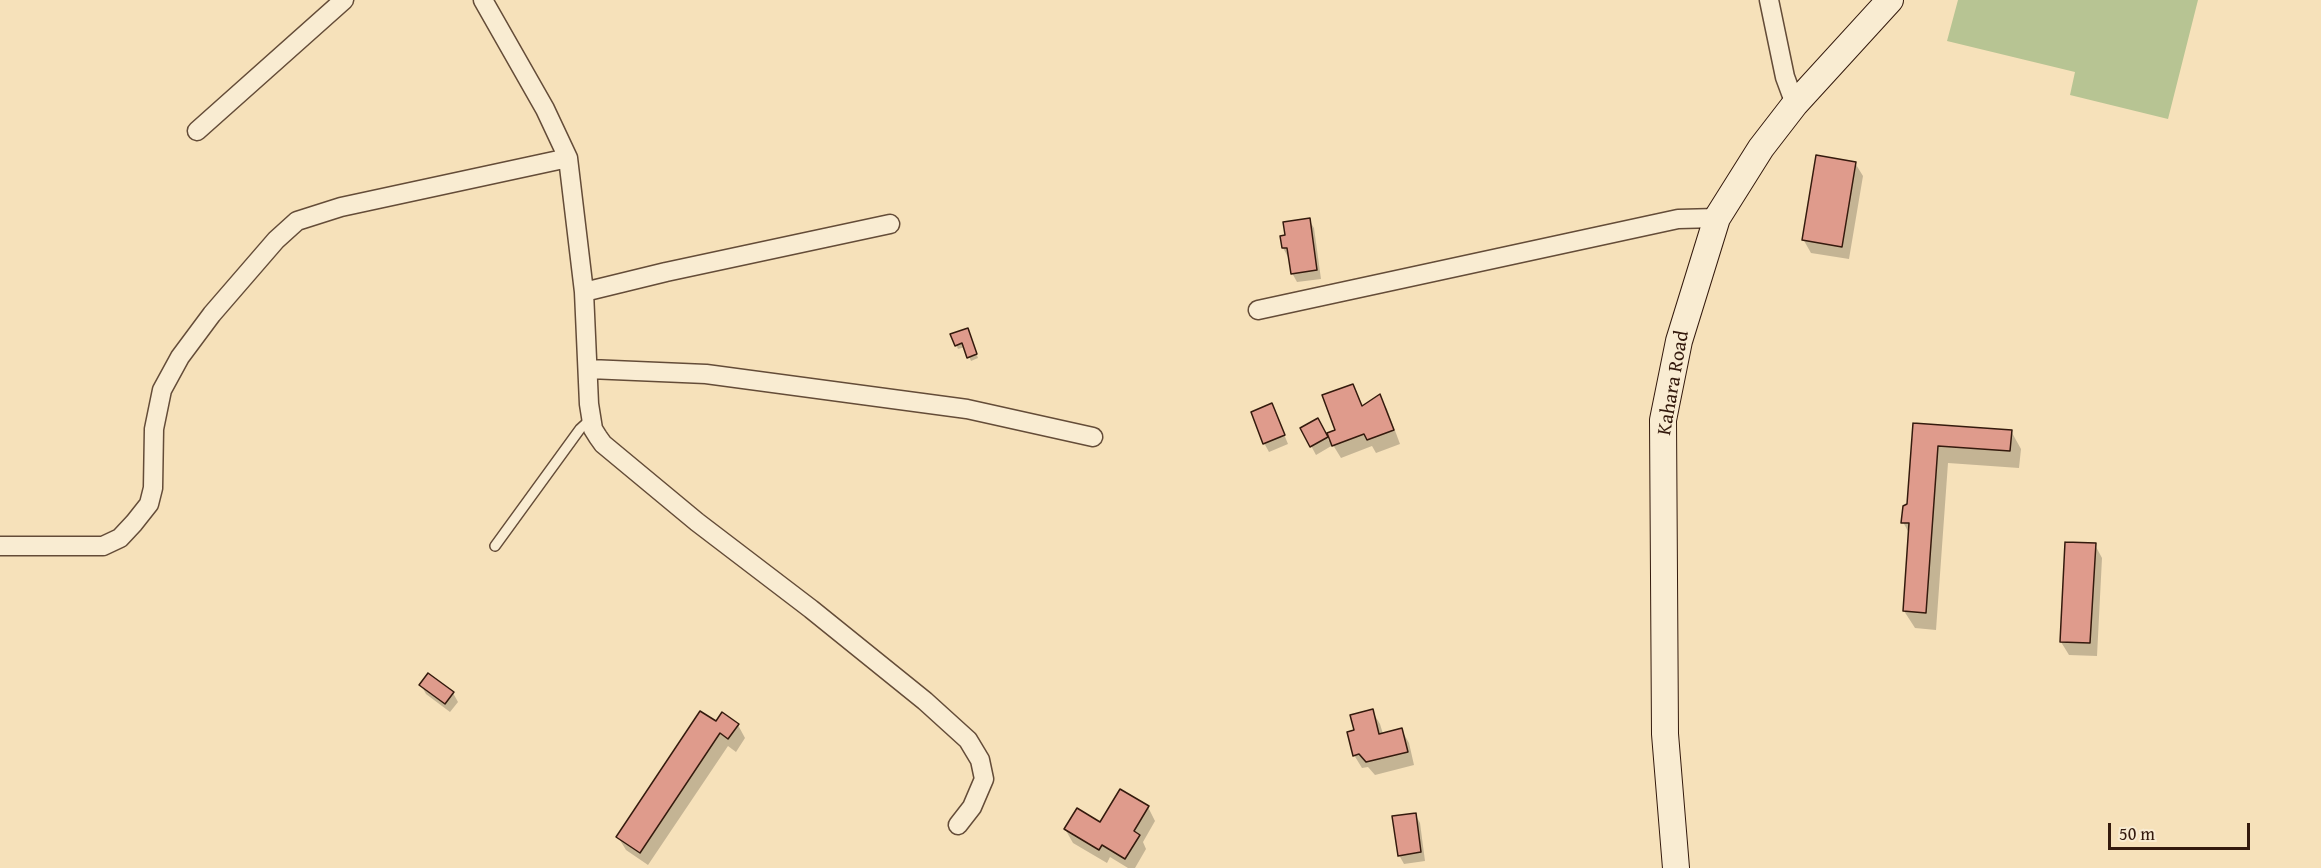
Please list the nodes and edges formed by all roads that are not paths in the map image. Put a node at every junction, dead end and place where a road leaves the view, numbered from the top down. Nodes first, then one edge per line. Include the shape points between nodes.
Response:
1 (344, 0) edge
2 (483, 0) edge
3 (1769, 0) edge
4 (1890, 0) edge
5 (1795, 104) junction
6 (197, 131) dead end
7 (568, 158) junction
8 (1717, 218) junction
9 (890, 224) dead end
10 (584, 292) junction
11 (1258, 310) dead end
12 (589, 369) junction
13 (591, 419) junction
14 (1093, 437) dead end
15 (0, 546) edge
16 (495, 546) dead end
17 (958, 825) dead end
18 (1676, 868) edge

1 - 6 street
2 - 7 street
3 - 5 street via 1785,77
4 - 5 street, Kahara Road
5 - 8 street, Kahara Road via 1761,148
7 - 10 street
7 - 15 street via 341,207 297,221 212,314 166,382 154,429 153,488 149,504 134,523 120,538 103,546
8 - 11 street via 1678,219
8 - 18 street, Kahara Road via 1679,341 1663,420 1665,734
9 - 10 street
10 - 12 street
12 - 13 street
12 - 14 street via 706,374 967,409
13 - 16 lane
13 - 17 street via 593,429 611,451 820,616 968,740 980,760 984,779 972,807

